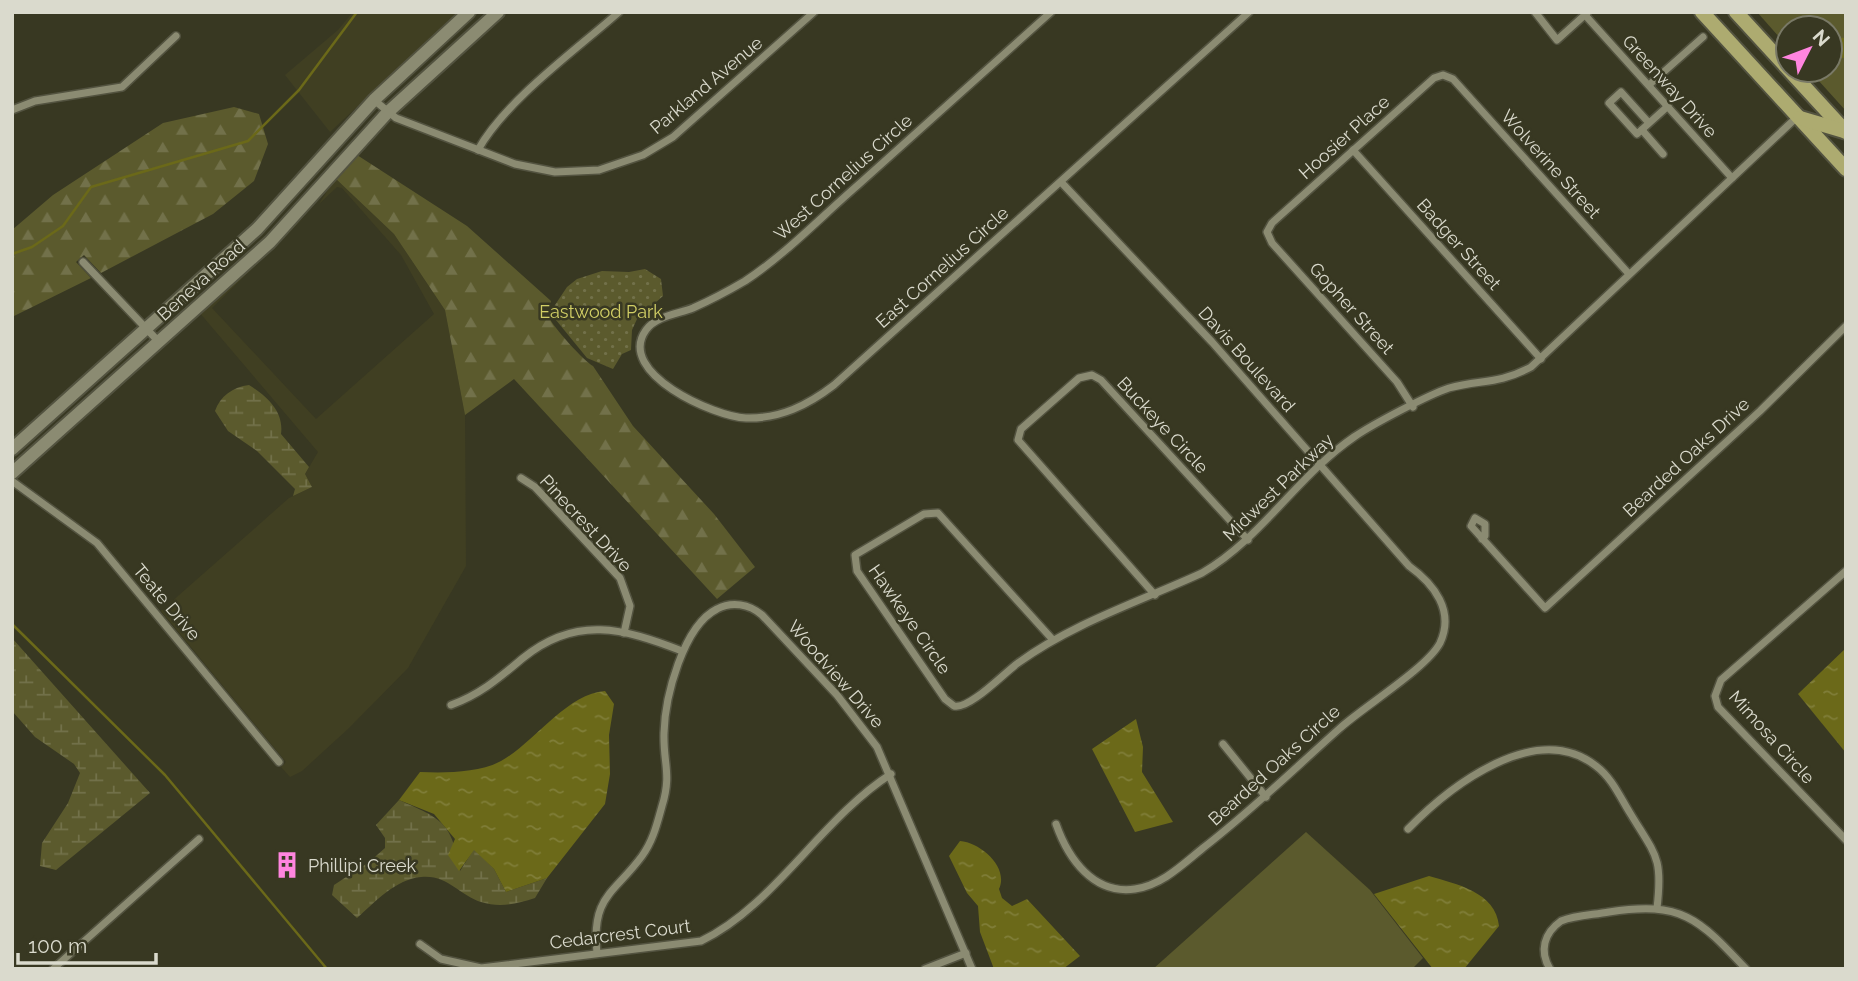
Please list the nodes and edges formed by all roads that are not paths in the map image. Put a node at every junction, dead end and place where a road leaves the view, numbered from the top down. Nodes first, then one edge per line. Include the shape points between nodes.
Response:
1 (468, 12) edge
2 (498, 12) edge
3 (619, 12) edge
4 (814, 12) edge
5 (1051, 12) edge
6 (1249, 12) edge
7 (1702, 12) edge
8 (1736, 12) edge
9 (1533, 13) edge
10 (1586, 14) edge
11 (176, 36) dead end
12 (1703, 37) dead end
13 (1448, 76) joint
14 (1649, 85) junction
15 (374, 100) junction
16 (1668, 106) junction
17 (12, 110) edge
18 (388, 112) junction
19 (1797, 117) junction
20 (1649, 123) junction
21 (1642, 130) junction
22 (1846, 132) edge
23 (478, 150) junction
24 (1353, 150) junction
25 (1663, 153) dead end
26 (1846, 169) edge
27 (1732, 178) junction
28 (1060, 182) junction
29 (1268, 232) joint
30 (83, 262) dead end
31 (1629, 274) junction
32 (1846, 326) edge
33 (146, 328) junction
34 (642, 339) joint
35 (159, 342) junction
36 (1541, 359) junction
37 (1413, 407) junction
38 (12, 449) edge
39 (1321, 464) junction
40 (12, 473) edge
41 (521, 478) dead end
42 (12, 481) edge
43 (1482, 539) dead end
44 (1248, 540) junction
45 (1405, 562) joint
46 (1846, 571) edge
47 (1155, 594) junction
48 (624, 633) junction
49 (1052, 640) junction
50 (682, 651) junction
51 (451, 705) dead end
52 (958, 708) joint
53 (1223, 744) dead end
54 (279, 762) dead end
55 (891, 774) junction
56 (1266, 797) junction
57 (1056, 824) dead end
58 (1408, 829) dead end
59 (199, 839) dead end
60 (1846, 840) edge
61 (1657, 908) junction
62 (421, 944) dead end
63 (597, 953) junction
64 (966, 953) junction
65 (53, 969) edge
66 (925, 969) edge
67 (972, 969) edge
68 (1550, 969) edge
69 (1746, 969) edge

1 - 15 main road, Beneva Road
2 - 18 main road, Beneva Road
3 - 23 street via 507,112 487,132
4 - 23 street, Parkland Avenue via 686,127 643,155 598,170 555,172
5 - 34 street, West Cornelius Circle via 776,257 717,297 653,323
6 - 28 street, East Cornelius Circle
7 - 19 main road
8 - 22 main road
9 - 10 street via 1557,40
10 - 14 street, Greenway Drive
11 - 17 street via 122,87 34,101
12 - 14 street
13 - 24 street, Hoosier Place via 1434,78
13 - 31 street, Wolverine Street
14 - 16 street, Greenway Drive
15 - 18 street, Parkland Avenue
15 - 33 main road, Beneva Road via 257,229
16 - 20 street
16 - 27 street, Greenway Drive
18 - 23 street, Parkland Avenue
18 - 35 main road, Beneva Road via 270,242
19 - 22 main road
19 - 26 main road
19 - 27 street, Midwest Parkway
20 - 21 street
20 - 21 street via 1621,92 1609,103 1637,134
21 - 25 street
24 - 29 street, Hoosier Place via 1272,223
24 - 36 street, Badger Street
27 - 31 street, Midwest Parkway
28 - 34 street, East Cornelius Circle via 834,386 797,408 745,418 704,408 672,389 649,367 642,355
28 - 39 street, Davis Boulevard
29 - 37 street, Gopher Street via 1272,243 1397,382
30 - 33 street
31 - 36 street, Midwest Parkway
32 - 43 street, Bearded Oaks Drive via 1545,608
33 - 35 street
33 - 38 main road, Beneva Road
35 - 40 main road, Beneva Road
36 - 37 street, Midwest Parkway via 1504,380 1446,389
37 - 39 street, Midwest Parkway via 1354,437
39 - 44 street, Midwest Parkway
39 - 45 street, Davis Boulevard
41 - 48 street, Pinecrest Drive via 535,487 621,578 629,606
42 - 54 street, Teate Drive via 97,543
44 - 47 street, Midwest Parkway via 1210,568
44 - 47 street, Buckeye Circle via 1101,380 1088,375 1079,378 1021,429 1018,440
45 - 56 street, Bearded Oaks Circle via 1440,598 1444,619 1439,643 1426,660 1354,715
46 - 60 street, Mimosa Circle via 1721,680 1714,696 1718,706
47 - 49 street, Midwest Parkway
48 - 50 street
48 - 51 street via 593,628 562,634 475,696
49 - 52 street, Midwest Parkway
49 - 52 street, Hawkeye Circle via 938,513 924,514 859,550 854,559 857,571 945,699
50 - 55 street, Woodview Drive via 696,625 720,607 740,604 757,611 857,718
50 - 63 street, Woodview Drive via 665,725 667,793 649,846 603,900 596,928
53 - 56 street
55 - 63 street, Cedarcrest Court via 862,792 758,898 712,935 689,944
55 - 64 street, Woodview Drive
56 - 57 street, Bearded Oaks Circle via 1166,877 1135,889 1116,888 1090,877 1066,851
58 - 61 street via 1440,798 1488,767 1530,752 1572,754 1597,766 1611,781 1655,855 1661,872
59 - 65 street
61 - 68 street via 1561,921 1545,940 1544,955
61 - 69 street via 1706,927
62 - 63 street, Cedarcrest Court via 441,958 474,967
64 - 66 street
64 - 67 street, Woodview Drive

